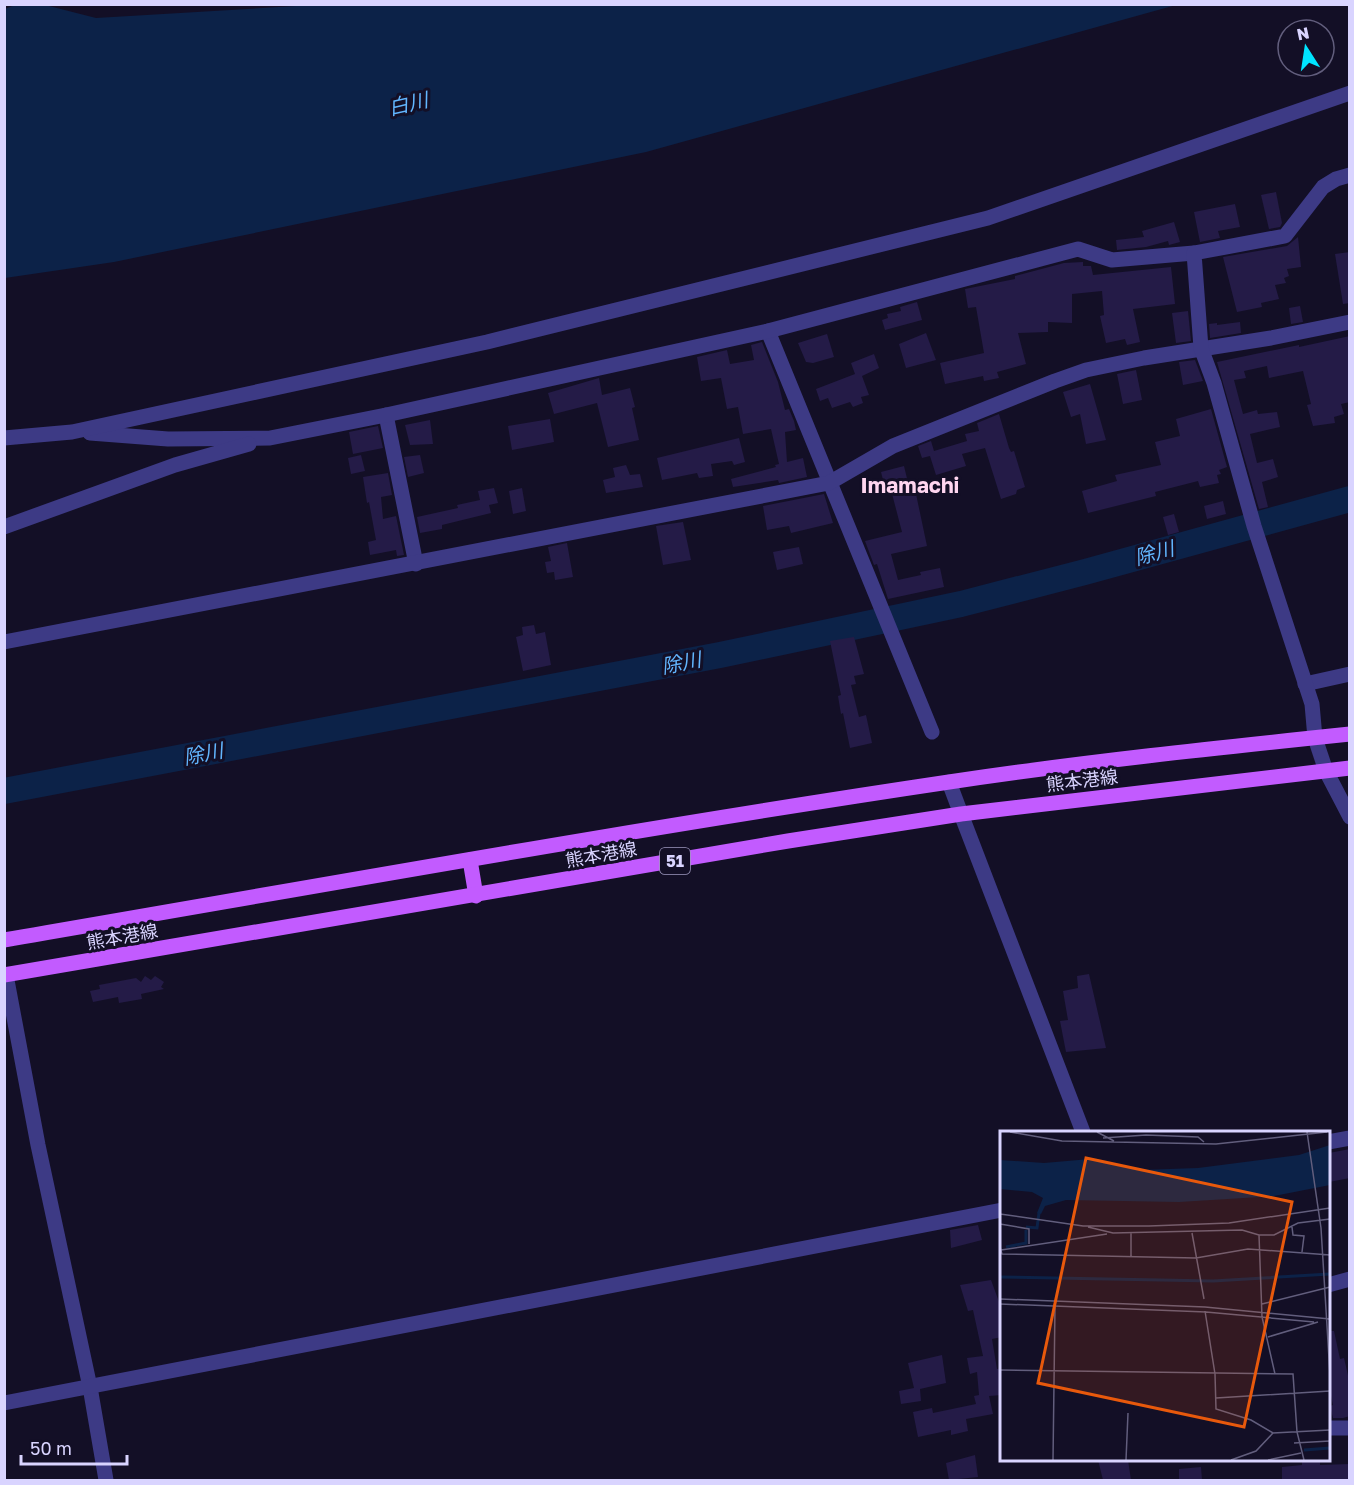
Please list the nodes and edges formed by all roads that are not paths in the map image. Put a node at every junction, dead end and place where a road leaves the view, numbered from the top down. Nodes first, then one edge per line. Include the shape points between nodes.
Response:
1 (1350, 93) edge
2 (1350, 175) edge
3 (1194, 253) junction
4 (1350, 322) edge
5 (768, 331) junction
6 (1201, 348) junction
7 (386, 415) junction
8 (72, 432) junction
9 (4, 438) edge
10 (270, 438) junction
11 (829, 483) junction
12 (4, 527) edge
13 (416, 564) junction
14 (4, 642) edge
15 (1350, 674) edge
16 (1305, 684) junction
17 (932, 732) dead end
18 (1350, 734) edge
19 (1315, 738) junction
20 (1350, 768) edge
21 (1326, 771) junction
22 (949, 782) junction
23 (961, 814) junction
24 (1350, 817) edge
25 (470, 860) junction
26 (476, 896) junction
27 (4, 940) edge
28 (5, 973) edge
29 (1083, 1131) edge
30 (1350, 1138) edge
31 (1330, 1142) edge
32 (1000, 1210) edge
33 (1350, 1279) edge
34 (1330, 1285) edge
35 (90, 1387) junction
36 (4, 1403) edge
37 (1330, 1428) edge
38 (1350, 1428) edge
39 (106, 1480) edge

1 - 8 street via 988,218 487,342
2 - 3 street via 1323,187 1285,236
3 - 5 street via 1112,260 1078,249
3 - 6 street
4 - 6 street
5 - 7 street
5 - 11 street
6 - 11 street via 1086,370 1054,381 893,446
6 - 16 street
7 - 10 street
7 - 13 street
8 - 9 street
8 - 10 street via 168,439
10 - 12 street via 175,465
11 - 13 street
11 - 17 street
13 - 14 street
15 - 16 street
16 - 19 street via 1312,704
18 - 19 main road, 熊本港線 / 51
19 - 21 street
19 - 22 main road, 熊本港線 / 51
20 - 21 main road, 熊本港線 / 51
21 - 23 main road, 熊本港線 / 51
21 - 24 street
22 - 23 street
22 - 25 main road, 熊本港線 / 51
23 - 26 main road, 熊本港線 / 51
23 - 29 street
25 - 26 main road
25 - 27 main road, 熊本港線 / 51
26 - 28 main road, 熊本港線 / 51
28 - 35 street
30 - 31 street
32 - 35 street
33 - 34 street
35 - 36 street
35 - 39 street
37 - 38 street

